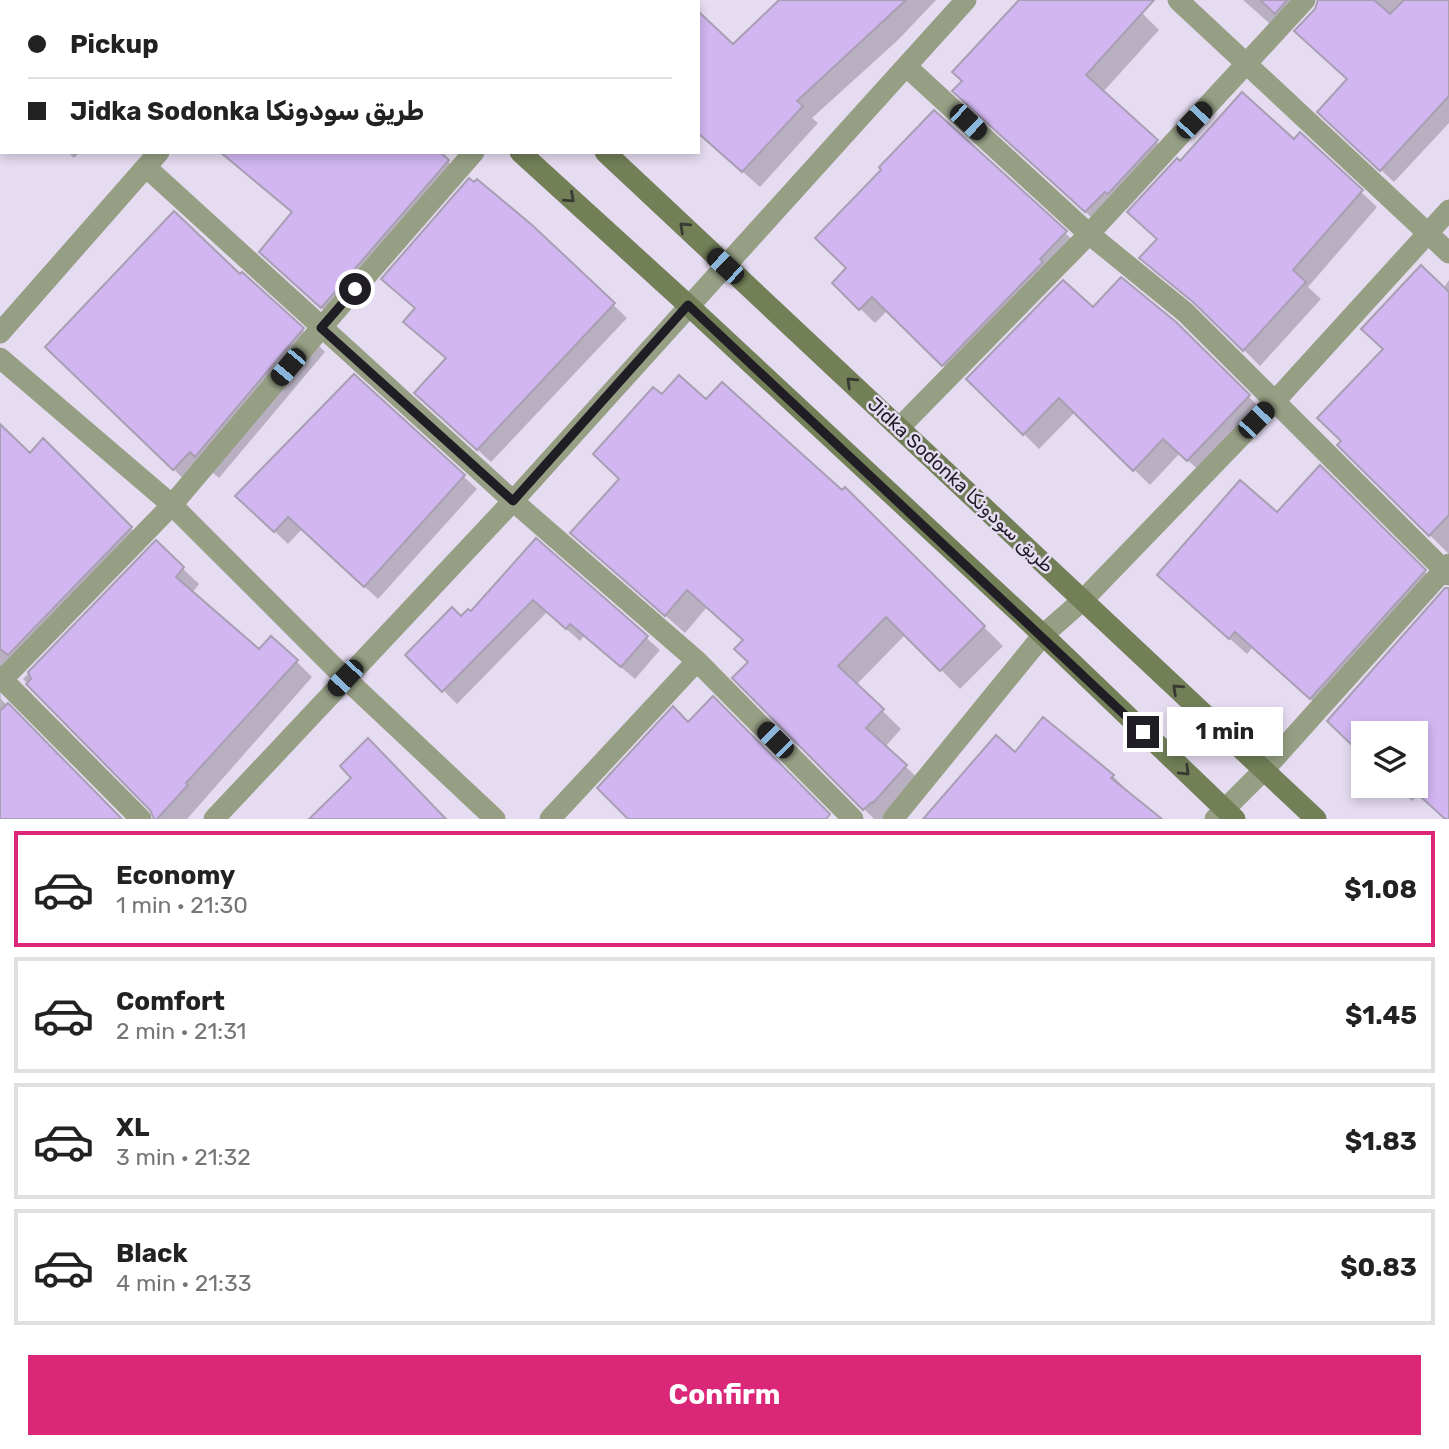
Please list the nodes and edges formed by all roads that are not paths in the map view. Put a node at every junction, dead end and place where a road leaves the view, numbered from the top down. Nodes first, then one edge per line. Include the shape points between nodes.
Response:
1 (967, 0) edge
2 (1178, 0) edge
3 (1305, 0) edge
4 (1247, 63) junction
5 (907, 67) junction
6 (472, 154) edge
7 (522, 154) edge
8 (607, 154) edge
9 (153, 160) edge
10 (1449, 210) edge
11 (1428, 233) junction
12 (1089, 234) junction
13 (1449, 253) edge
14 (725, 266) junction
15 (688, 305) junction
16 (321, 328) junction
17 (0, 333) edge
18 (0, 358) edge
19 (1276, 400) junction
20 (900, 427) junction
21 (513, 501) junction
22 (172, 505) junction
23 (1447, 570) edge
24 (1083, 600) junction
25 (1043, 635) junction
26 (697, 661) junction
27 (345, 678) junction
28 (1, 680) edge
29 (1264, 771) junction
30 (1225, 816) edge
31 (141, 819) edge
32 (215, 819) edge
33 (495, 819) edge
34 (550, 819) edge
35 (853, 819) edge
36 (893, 819) edge
37 (1316, 819) edge

1 - 5 street
2 - 4 street
3 - 4 street
4 - 11 street
4 - 12 street
5 - 12 street
5 - 14 street
6 - 16 street
7 -> 15 main road
14 -> 8 main road, Jidka Sodonka طريق سودونكا
9 - 16 street
9 - 17 street
10 - 11 street
11 - 13 street
11 - 19 street
12 - 19 street via 1185,312
12 - 20 street
14 - 15 street
20 -> 14 main road, Jidka Sodonka طريق سودونكا
15 - 21 street
15 - 25 main road
16 - 21 street
16 - 22 street
18 - 22 street
19 - 23 street
19 - 24 street
20 - 24 main road, Jidka Sodonka طريق سودونكا
21 - 26 street
21 - 27 street
22 - 27 street
22 - 28 street
23 - 29 street
24 - 25 street
29 -> 24 main road, Jidka Sodonka طريق سودونكا
25 -> 30 main road
25 - 36 street
26 - 34 street
26 - 35 street
27 - 32 street
27 - 33 street
28 - 31 street
29 - 30 street
29 - 37 main road, Jidka Sodonka طريق سودونكا

